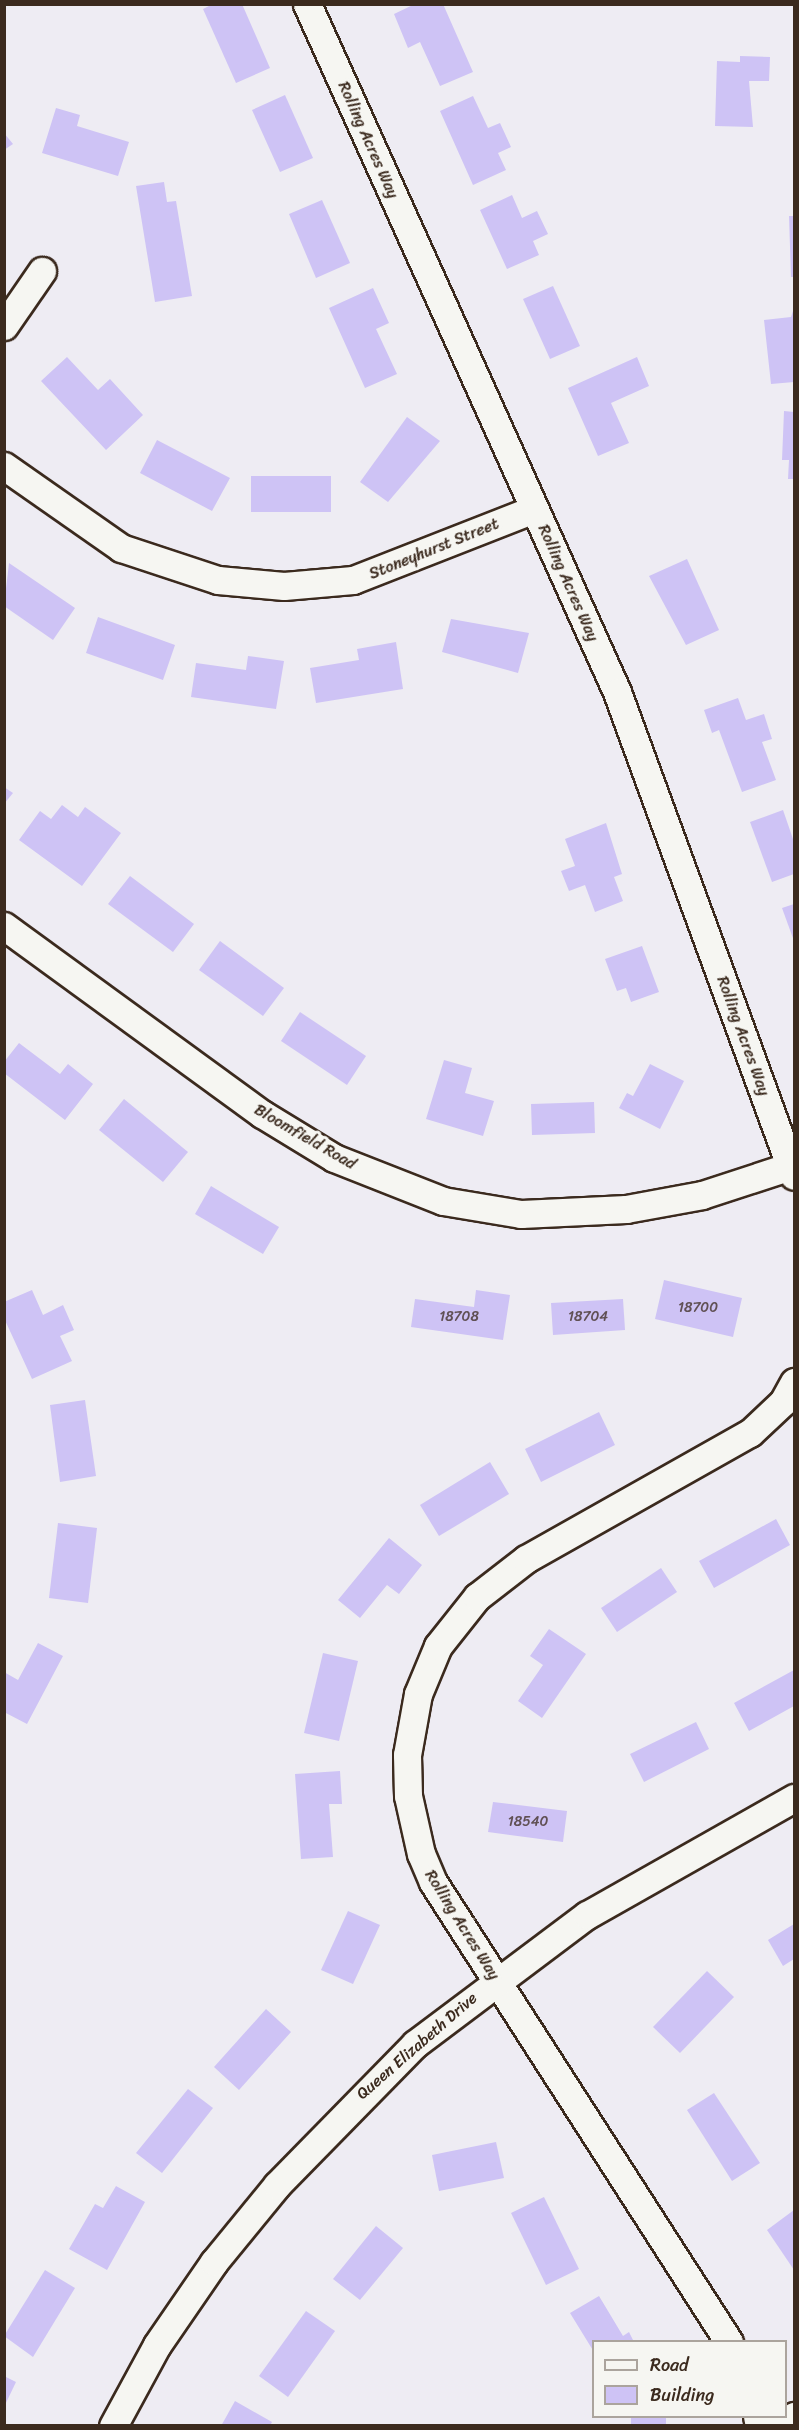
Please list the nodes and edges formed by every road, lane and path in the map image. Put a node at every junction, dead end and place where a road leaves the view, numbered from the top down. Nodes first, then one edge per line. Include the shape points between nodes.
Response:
1 (307, 4) edge
2 (42, 271) dead end
3 (4, 326) edge
4 (4, 466) edge
5 (534, 509) junction
6 (4, 926) edge
7 (793, 1169) edge
8 (795, 1382) edge
9 (795, 1798) edge
10 (496, 1979) junction
11 (728, 2340) edge
12 (795, 2416) edge
13 (113, 2426) edge
14 (776, 2426) edge

1 - 5 street, Rolling Acres Way
2 - 3 street
4 - 5 street, Stoneyhurst Street via 121,548 218,580 284,586 353,580
5 - 7 street, Rolling Acres Way via 617,692
6 - 7 street, Bloomfield Road via 262,1114 334,1158 443,1201 521,1214 591,1213 702,1195
8 - 10 street, Rolling Acres Way via 783,1402 750,1433 526,1559 477,1597 438,1646 418,1694 406,1755 408,1796 433,1882
9 - 10 street, Queen Elizabeth Drive via 665,1867
10 - 11 street, Rolling Acres Way
10 - 13 street, Queen Elizabeth Drive via 415,2044 277,2185 163,2336
12 - 14 street

